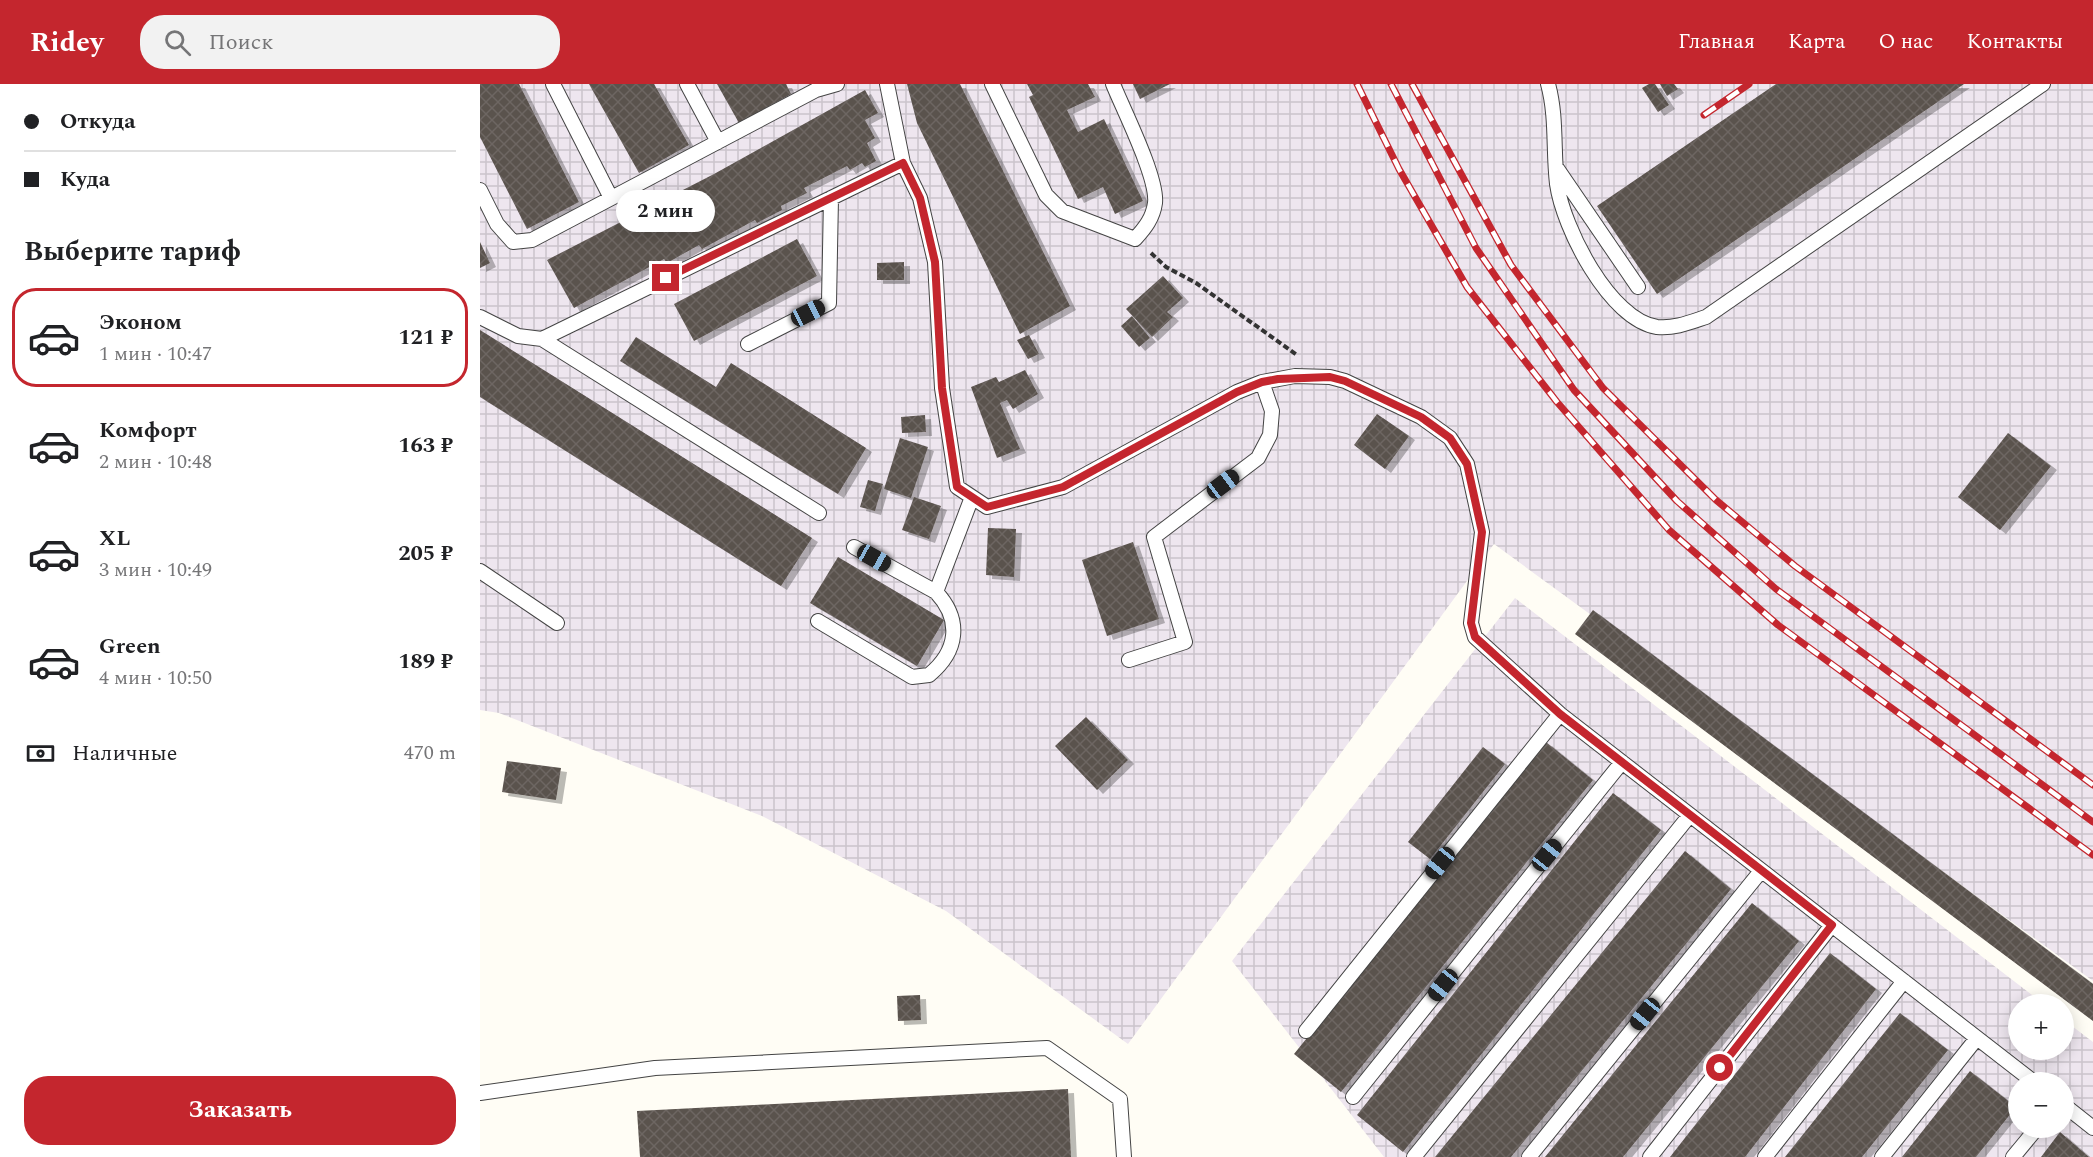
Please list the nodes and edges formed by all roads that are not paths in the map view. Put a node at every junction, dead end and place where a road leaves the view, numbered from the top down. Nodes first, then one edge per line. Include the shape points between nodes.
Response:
1 (553, 84) edge
2 (687, 84) edge
3 (837, 84) edge
4 (887, 84) edge
5 (992, 84) edge
6 (1113, 84) edge
7 (1548, 84) edge
8 (2043, 84) edge
9 (815, 87) edge
10 (718, 142) junction
11 (903, 163) junction
12 (1556, 167) junction
13 (480, 190) edge
14 (611, 198) junction
15 (831, 198) junction
16 (1638, 287) dead end
17 (480, 316) edge
18 (542, 339) junction
19 (748, 344) dead end
20 (1262, 382) junction
21 (972, 497) junction
22 (819, 513) dead end
23 (854, 547) dead end
24 (480, 571) edge
25 (936, 592) junction
26 (818, 621) dead end
27 (557, 622) dead end
28 (1129, 660) dead end
29 (1560, 714) junction
30 (1622, 762) junction
31 (1690, 815) junction
32 (1761, 871) junction
33 (1832, 925) junction
34 (1904, 981) junction
35 (1306, 1031) dead end
36 (1977, 1038) junction
37 (2021, 1072) edge
38 (480, 1093) edge
39 (1353, 1097) dead end
40 (2074, 1114) edge
41 (2093, 1128) edge
42 (2029, 1138) edge
43 (1124, 1157) edge
44 (1414, 1157) edge
45 (1529, 1157) edge
46 (1650, 1157) edge
47 (1765, 1157) edge
48 (1882, 1157) edge
49 (2013, 1157) edge

1 - 14 lane
2 - 10 lane
3 - 9 lane
4 - 11 lane
5 - 6 lane via 1046,195 1062,211 1135,239 1149,223 1156,201 1149,171
7 - 12 lane via 1554,108
8 - 12 lane via 1706,317 1682,325 1658,327 1635,320 1608,293 1580,252 1557,186
9 - 10 lane
10 - 14 lane
11 - 15 lane
11 - 21 lane via 920,198 935,262 942,388 957,487
12 - 16 lane
13 - 14 lane via 497,224 513,242 532,240
15 - 18 lane
15 - 19 lane via 829,303
17 - 18 lane via 518,336
18 - 22 lane
20 - 21 lane via 1063,487 987,507
20 - 28 lane via 1272,411 1270,435 1258,458 1154,537 1185,642
20 - 29 lane via 1295,376 1345,381 1421,417 1450,438 1467,464 1482,532 1471,623 1475,637
21 - 25 lane
23 - 25 lane
24 - 27 lane
25 - 26 lane via 948,605 954,633 951,651 929,675 912,676
29 - 30 lane
29 - 35 lane
30 - 31 lane
30 - 39 lane
31 - 32 lane
31 - 44 lane
32 - 33 lane
32 - 45 lane
33 - 34 lane
33 - 46 lane
34 - 36 lane
34 - 47 lane
36 - 37 lane
36 - 48 lane
38 - 43 lane via 655,1068 1047,1048 1120,1099
40 - 41 lane
42 - 49 lane

